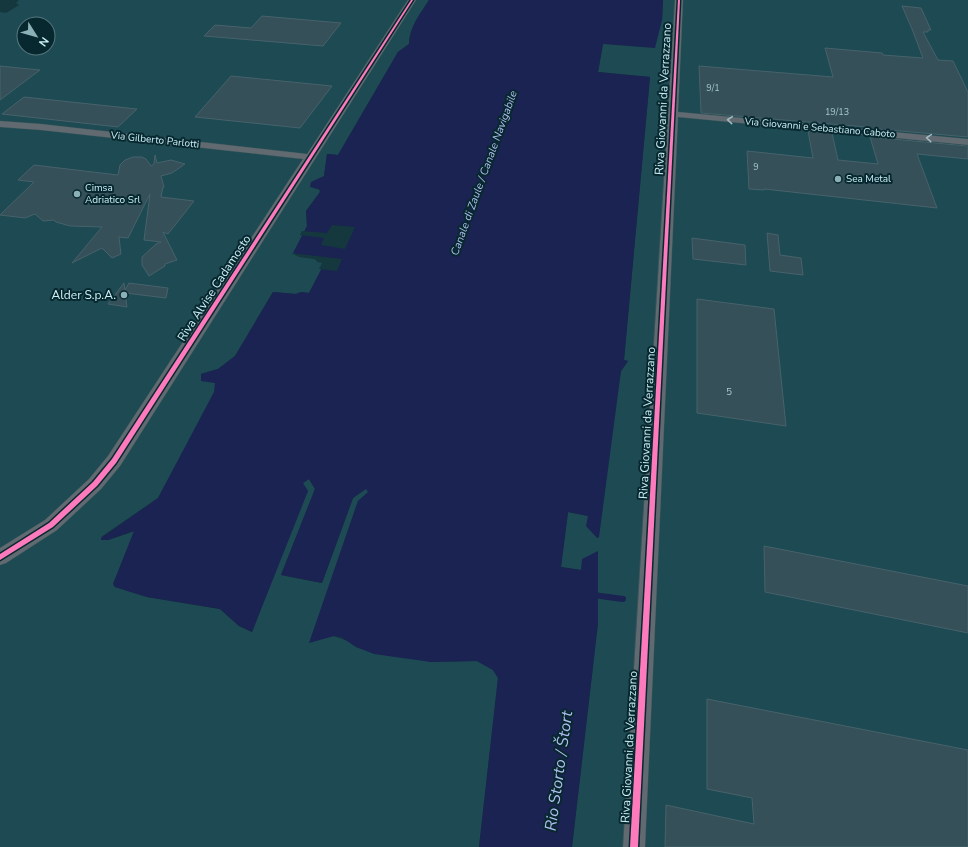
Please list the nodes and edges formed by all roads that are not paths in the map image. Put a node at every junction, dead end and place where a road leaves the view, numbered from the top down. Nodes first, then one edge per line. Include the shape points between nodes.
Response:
1 (412, 0) edge
2 (679, 0) edge
3 (673, 114) junction
4 (0, 124) edge
5 (968, 142) edge
6 (310, 157) junction
7 (0, 557) edge
8 (634, 847) edge

1 - 6 street, Riva Alvise Cadamosto
2 - 3 street, Riva Giovanni da Verrazzano
5 -> 3 street, Via Giovanni e Sebastiano Caboto
3 - 8 street, Riva Giovanni da Verrazzano
4 - 6 street, Via Gilberto Parlotti
6 - 7 street, Riva Alvise Cadamosto via 114,461 51,525

